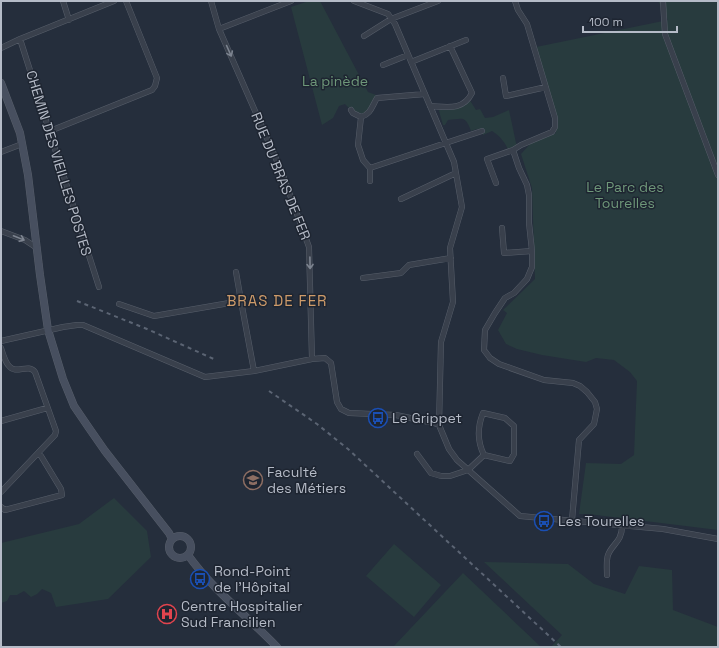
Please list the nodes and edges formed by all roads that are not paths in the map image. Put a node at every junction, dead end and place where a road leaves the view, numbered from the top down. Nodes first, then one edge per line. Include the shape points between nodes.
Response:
1 (63, 1) edge
2 (114, 1) edge
3 (126, 1) edge
4 (211, 1) edge
5 (291, 1) edge
6 (354, 1) edge
7 (438, 1) edge
8 (514, 1) edge
9 (663, 1) edge
10 (391, 19) junction
11 (69, 20) junction
12 (219, 29) junction
13 (364, 36) dead end
14 (20, 39) junction
15 (466, 40) dead end
16 (450, 46) junction
17 (1, 48) edge
18 (408, 55) junction
19 (411, 62) junction
20 (383, 65) dead end
21 (503, 78) dead end
22 (1, 83) edge
23 (546, 87) junction
24 (425, 94) junction
25 (430, 106) junction
26 (351, 110) dead end
27 (361, 117) junction
28 (50, 131) junction
29 (482, 131) dead end
30 (22, 144) junction
31 (446, 144) junction
32 (513, 150) junction
33 (1, 152) edge
34 (370, 168) junction
35 (456, 173) junction
36 (718, 175) edge
37 (370, 181) dead end
38 (496, 183) dead end
39 (401, 199) dead end
40 (502, 228) dead end
41 (1, 231) edge
42 (37, 248) junction
43 (532, 250) junction
44 (451, 258) junction
45 (236, 272) dead end
46 (364, 278) dead end
47 (98, 287) dead end
48 (240, 301) junction
49 (119, 304) dead end
50 (48, 330) junction
51 (1, 341) edge
52 (1, 348) edge
53 (312, 358) junction
54 (254, 371) junction
55 (47, 408) junction
56 (1, 421) edge
57 (439, 425) junction
58 (38, 454) junction
59 (416, 454) dead end
60 (484, 455) junction
61 (468, 470) junction
62 (1, 492) edge
63 (1, 507) edge
64 (572, 520) junction
65 (622, 526) junction
66 (172, 539) junction
67 (718, 539) edge
68 (188, 555) junction
69 (607, 575) dead end
70 (277, 647) edge

1 - 11 street
2 - 11 street
3 - 28 street via 157,78 155,86 152,90
4 - 12 street, RUE DU BRAS DE FER
5 - 12 street
6 - 10 street via 388,14
7 - 10 street
8 - 23 street via 527,24
9 - 36 street via 665,34
10 - 13 street
10 - 18 street
11 - 14 street
12 -> 53 street, RUE DU BRAS DE FER via 281,170 309,247
14 - 17 street
14 - 28 street, CHEMIN DES VIEILLES POSTES
15 - 16 street
16 - 19 street
16 - 25 street via 472,93 462,105
18 - 19 street
18 - 20 street
19 - 24 street
21 - 23 street via 506,96
22 - 30 street
23 - 32 street via 555,127 552,132
24 - 25 street
24 - 27 street via 377,98 371,111
25 - 31 street
26 - 27 street
27 - 34 street via 358,145 363,160
28 - 47 street, CHEMIN DES VIEILLES POSTES
29 - 31 street
30 - 33 street
30 - 42 street
31 - 34 street
31 - 35 street
32 - 38 street via 487,159
32 - 43 street via 527,185
34 - 37 street
35 - 39 street
35 - 44 street via 462,207 450,248
40 - 43 street via 504,253
41 -> 42 street
42 - 50 street
43 - 64 street via 532,267 527,279 514,293 505,298 495,313 485,330 484,350 499,364 544,380 580,386 595,402 594,424 579,440
44 - 46 street via 409,265 401,273
44 - 57 street via 453,302 441,342
45 - 48 street
48 - 49 street via 154,316
48 - 54 street
50 - 51 street
50 - 54 street via 83,325 205,377
50 - 66 street via 74,406
52 - 55 street via 12,369 29,368 35,372
53 - 54 street
53 - 57 street via 325,358 331,363 337,402 341,409 349,413 396,415
55 - 56 street
55 - 58 street via 56,431
57 - 61 street via 449,449
58 - 62 street
58 - 63 street via 57,482 62,495 5,510
59 - 61 street via 431,473 450,476
60 - 60 street via 510,461 514,454 514,426 505,418 483,413 479,425 480,446
60 - 61 street
61 - 64 street via 520,516
64 - 65 street
65 - 67 street via 663,529
65 - 69 street via 622,532 609,554
66 - 68 street via 169,545 172,555 178,558
66 - 68 street via 180,536 188,538 191,545
68 - 70 street

